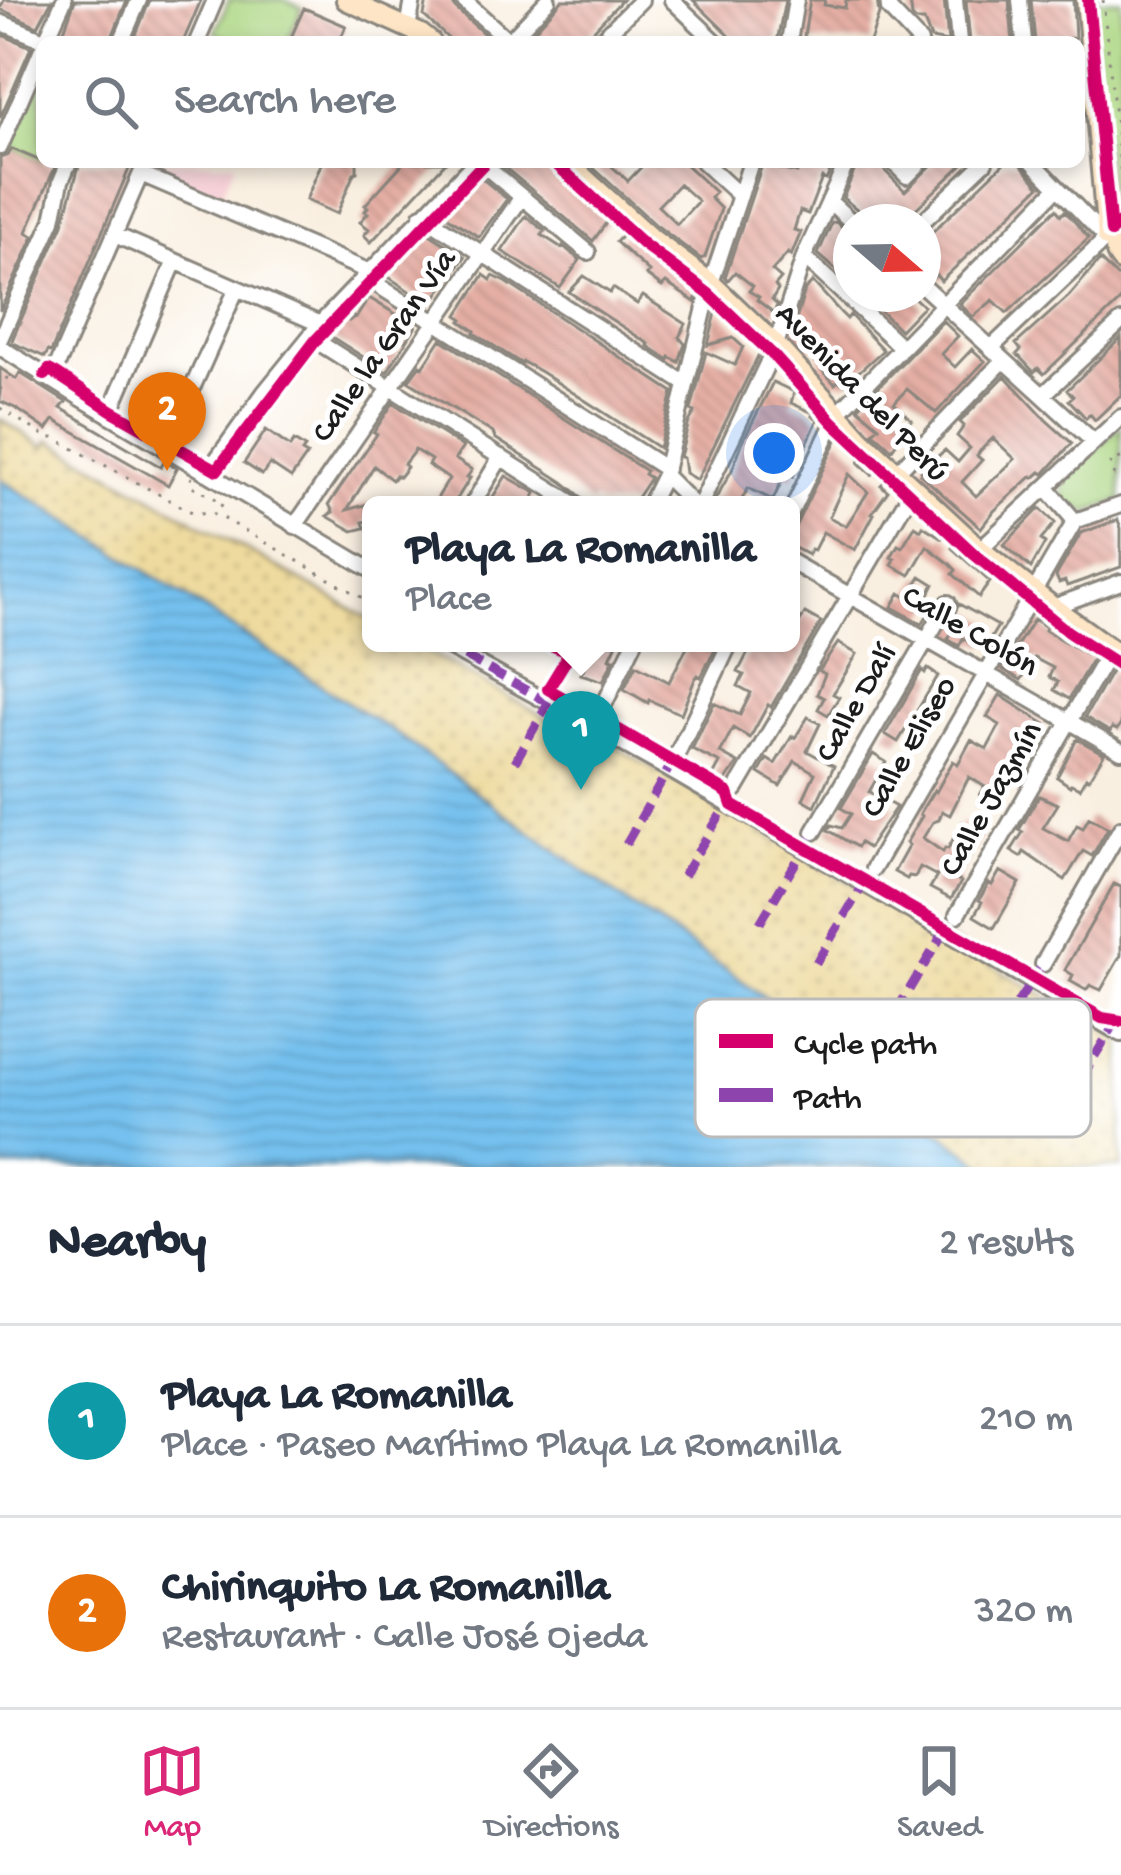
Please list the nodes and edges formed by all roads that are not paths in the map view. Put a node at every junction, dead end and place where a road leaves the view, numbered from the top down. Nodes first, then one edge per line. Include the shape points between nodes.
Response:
1 (64, 0) edge
2 (139, 0) edge
3 (215, 0) edge
4 (346, 0) edge
5 (413, 0) edge
6 (463, 0) edge
7 (548, 0) edge
8 (641, 0) edge
9 (672, 0) edge
10 (796, 0) edge
11 (888, 0) edge
12 (956, 0) edge
13 (1020, 0) edge
14 (1087, 0) edge
15 (483, 8) edge
16 (0, 22) edge
17 (408, 28) junction
18 (48, 36) edge
19 (124, 36) edge
20 (200, 36) edge
21 (421, 36) edge
22 (505, 36) edge
23 (515, 36) edge
24 (605, 36) edge
25 (710, 36) edge
26 (790, 36) edge
27 (914, 36) edge
28 (959, 36) edge
29 (1023, 36) edge
30 (36, 40) edge
31 (1087, 44) edge
32 (36, 65) edge
33 (0, 147) edge
34 (67, 168) edge
35 (144, 168) edge
36 (471, 168) edge
37 (484, 168) edge
38 (573, 168) edge
39 (710, 168) edge
40 (750, 168) edge
41 (844, 168) edge
42 (979, 168) edge
43 (1039, 168) edge
44 (1058, 188) junction
45 (740, 196) junction
46 (521, 198) junction
47 (830, 201) junction
48 (833, 204) edge
49 (941, 204) edge
50 (422, 215) junction
51 (115, 235) junction
52 (1116, 244) edge
53 (588, 252) dead end
54 (482, 255) junction
55 (804, 257) junction
56 (175, 261) junction
57 (367, 274) junction
58 (712, 283) junction
59 (237, 288) junction
60 (942, 304) junction
61 (1121, 322) edge
62 (435, 323) junction
63 (315, 330) junction
64 (0, 343) edge
65 (776, 345) junction
66 (901, 347) junction
67 (991, 348) junction
68 (1004, 360) junction
69 (51, 380) junction
70 (686, 384) junction
71 (391, 388) junction
72 (1043, 395) junction
73 (838, 413) junction
74 (109, 415) junction
75 (1121, 417) edge
76 (1094, 442) junction
77 (165, 448) junction
78 (501, 457) junction
79 (202, 470) junction
80 (665, 472) junction
81 (896, 473) junction
82 (1046, 487) junction
83 (913, 488) junction
84 (477, 496) edge
85 (558, 496) edge
86 (653, 496) edge
87 (688, 496) edge
88 (701, 496) edge
89 (799, 496) edge
90 (1121, 505) edge
91 (1075, 521) junction
92 (296, 526) junction
93 (980, 549) junction
94 (362, 565) edge
95 (800, 567) edge
96 (1121, 582) edge
97 (1032, 591) junction
98 (850, 596) junction
99 (948, 603) dead end
100 (1053, 607) junction
101 (927, 640) junction
102 (458, 652) edge
103 (630, 652) edge
104 (726, 652) edge
105 (1116, 652) edge
106 (985, 673) junction
107 (601, 711) dead end
108 (1070, 721) junction
109 (1121, 751) edge
110 (677, 754) dead end
111 (736, 789) dead end
112 (1121, 828) edge
113 (814, 832) dead end
114 (873, 869) dead end
115 (957, 915) dead end
116 (1043, 964) dead end
117 (1061, 999) edge
118 (1091, 1016) edge
119 (1121, 1034) edge

1 - 18 street
2 - 19 street
3 - 20 street
4 - 17 street
5 - 17 street
6 - 15 street
7 - 23 street
8 - 24 street
9 - 25 street
10 - 26 street
11 - 27 street
12 - 28 street
13 - 29 street
14 - 31 street
15 - 22 street
16 - 30 street
17 - 21 street
31 - 52 street
32 - 33 street
34 - 64 street
35 - 51 street
35 - 57 street
36 - 50 street
37 - 46 street
38 - 58 street, Avenida del Perú
39 - 45 street
40 - 45 street
41 - 47 street
42 - 49 street
43 - 44 street
44 - 52 street
44 - 60 street
45 - 58 street
46 - 53 street
46 - 54 street, Calle la Gran Vía
47 - 48 street
47 - 55 street
50 - 54 street
50 - 57 street
51 - 56 street
51 - 69 street
52 - 67 street
54 - 62 street, Calle la Gran Vía
54 - 70 street
55 - 65 street
55 - 66 street
56 - 59 street
56 - 74 street
57 - 62 street
57 - 63 street
58 - 65 street, Avenida del Perú
58 - 70 street
59 - 63 street
59 - 77 street
60 - 66 street
60 - 67 street
61 - 72 street
62 - 71 street, Calle la Gran Vía
62 - 80 street
63 - 71 street
63 - 79 street
64 - 69 street
65 - 73 street, Avenida del Perú
65 - 88 street
66 - 73 street
67 - 68 street
68 - 72 street
68 - 81 street
69 - 74 street
70 - 80 street
71 - 78 street
71 - 92 street, Calle la Gran Vía
72 - 76 street
73 - 81 street, Avenida del Perú
73 - 89 street
74 - 77 street
75 - 76 street
76 - 82 street
77 - 79 street
78 - 84 street
78 - 85 street
79 - 92 street
80 - 86 street
80 - 87 street
81 - 83 street, Avenida del Perú
82 - 91 street
82 - 93 street
83 - 93 street, Avenida del Perú
83 - 98 street
90 - 91 street
91 - 97 street, Calle Eliseo
92 - 94 street
93 - 97 street, Avenida del Perú
95 - 98 street, Calle Colón
96 - 100 street
97 - 100 street, Avenida del Perú
97 - 106 street, Calle Eliseo
98 - 101 street, Calle Colón
98 - 111 street
99 - 101 street, Calle Dalí
100 - 105 street, Avenida del Perú
101 - 106 street, Calle Colón
101 - 113 street, Calle Dalí
102 - 117 street
103 - 107 street
104 - 110 street
105 - 108 street, Calle Jazmín
106 - 108 street, Calle Colón
106 - 114 street, Calle Eliseo
108 - 109 street, Calle Colón
108 - 115 street, Calle Jazmín
112 - 116 street
118 - 119 street

